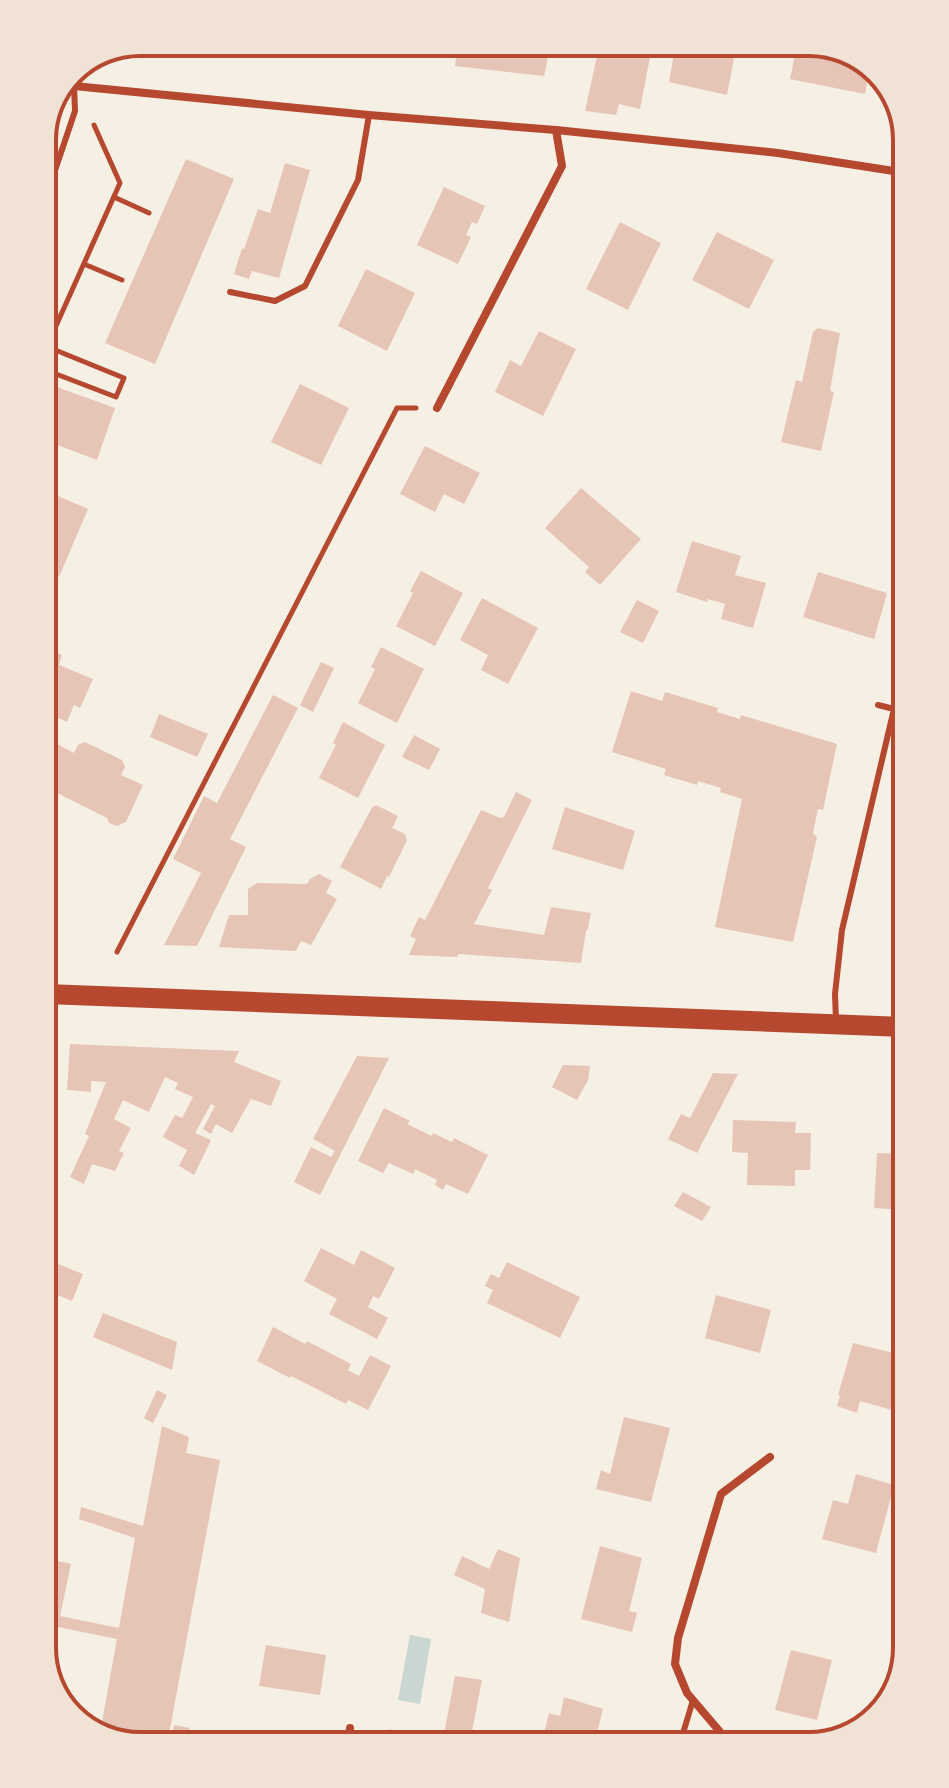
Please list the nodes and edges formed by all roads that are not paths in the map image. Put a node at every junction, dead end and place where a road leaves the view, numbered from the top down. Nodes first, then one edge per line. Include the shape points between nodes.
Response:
1 (77, 86) edge
2 (71, 92) edge
3 (369, 115) junction
4 (556, 130) junction
5 (56, 167) edge
6 (893, 171) edge
7 (230, 292) dead end
8 (437, 408) road end
9 (878, 705) dead end
10 (893, 709) edge
11 (893, 713) edge
12 (56, 994) edge
13 (836, 1025) junction
14 (893, 1027) edge
15 (770, 1457) dead end
16 (693, 1700) junction
17 (350, 1728) dead end
18 (350, 1732) edge
19 (683, 1732) edge
20 (720, 1732) edge

1 - 3 street
2 - 5 lane via 75,111
3 - 4 street
3 - 7 lane via 358,180 305,286 275,301
4 - 6 street
4 - 8 street via 562,166
9 - 10 lane
11 - 13 lane via 842,930
12 - 13 main road
13 - 14 main road
15 - 16 street via 721,1494 678,1638 675,1664
16 - 19 lane
16 - 20 street
17 - 18 street

